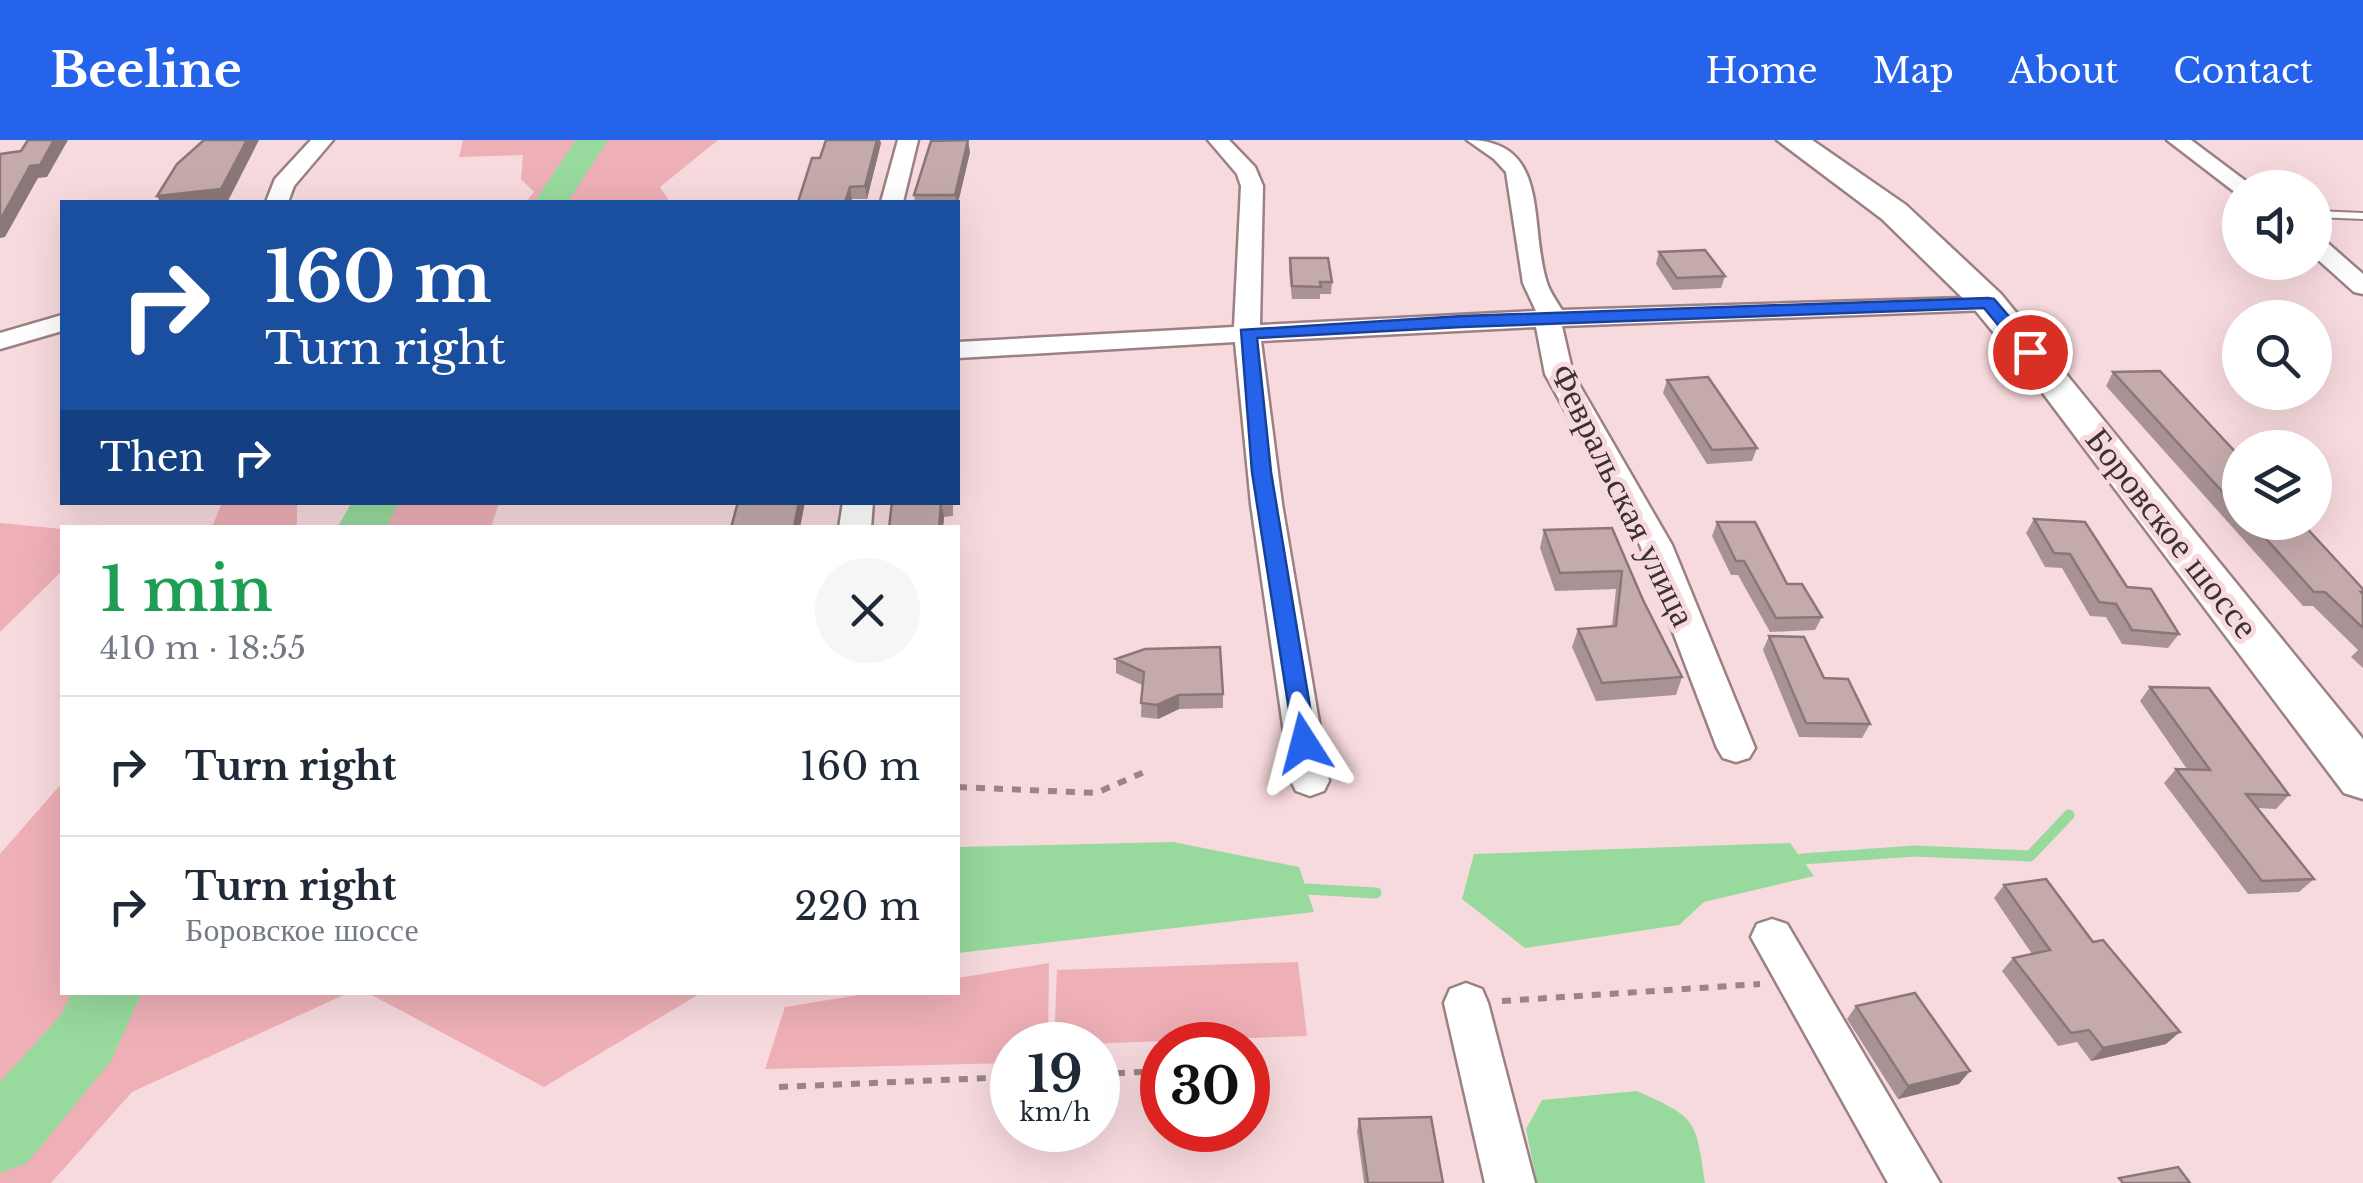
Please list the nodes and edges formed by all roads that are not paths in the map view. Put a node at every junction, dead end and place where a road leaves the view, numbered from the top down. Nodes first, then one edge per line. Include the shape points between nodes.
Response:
1 (324, 140) edge
2 (908, 140) edge
3 (1218, 140) edge
4 (1477, 140) edge
5 (1792, 140) edge
6 (2177, 140) edge
7 (2222, 172) edge
8 (278, 200) edge
9 (893, 200) edge
10 (2332, 215) edge
11 (2363, 216) edge
12 (2332, 259) edge
13 (2363, 287) edge
14 (1988, 302) junction
15 (1552, 320) junction
16 (60, 324) edge
17 (1248, 334) junction
18 (0, 341) edge
19 (960, 350) edge
20 (1736, 748) dead end
21 (2363, 778) edge
22 (1310, 781) dead end
23 (1772, 937) dead end
24 (1466, 1004) road end
25 (1510, 1183) edge
26 (1915, 1183) edge

1 - 8 street via 283,184
2 - 9 street
3 - 17 street via 1252,186
4 - 15 street, Февральская улица via 1517,171 1535,283
5 - 14 main road, Боровское шоссе via 1894,212
6 - 7 street
10 - 11 lane
12 - 13 street
14 - 15 street
14 - 21 main road, Боровское шоссе
15 - 17 street
15 - 20 street, Февральская улица via 1549,340 1559,374 1656,545
16 - 18 street
17 - 19 street
17 - 22 street via 1261,472
23 - 26 street
24 - 25 street

